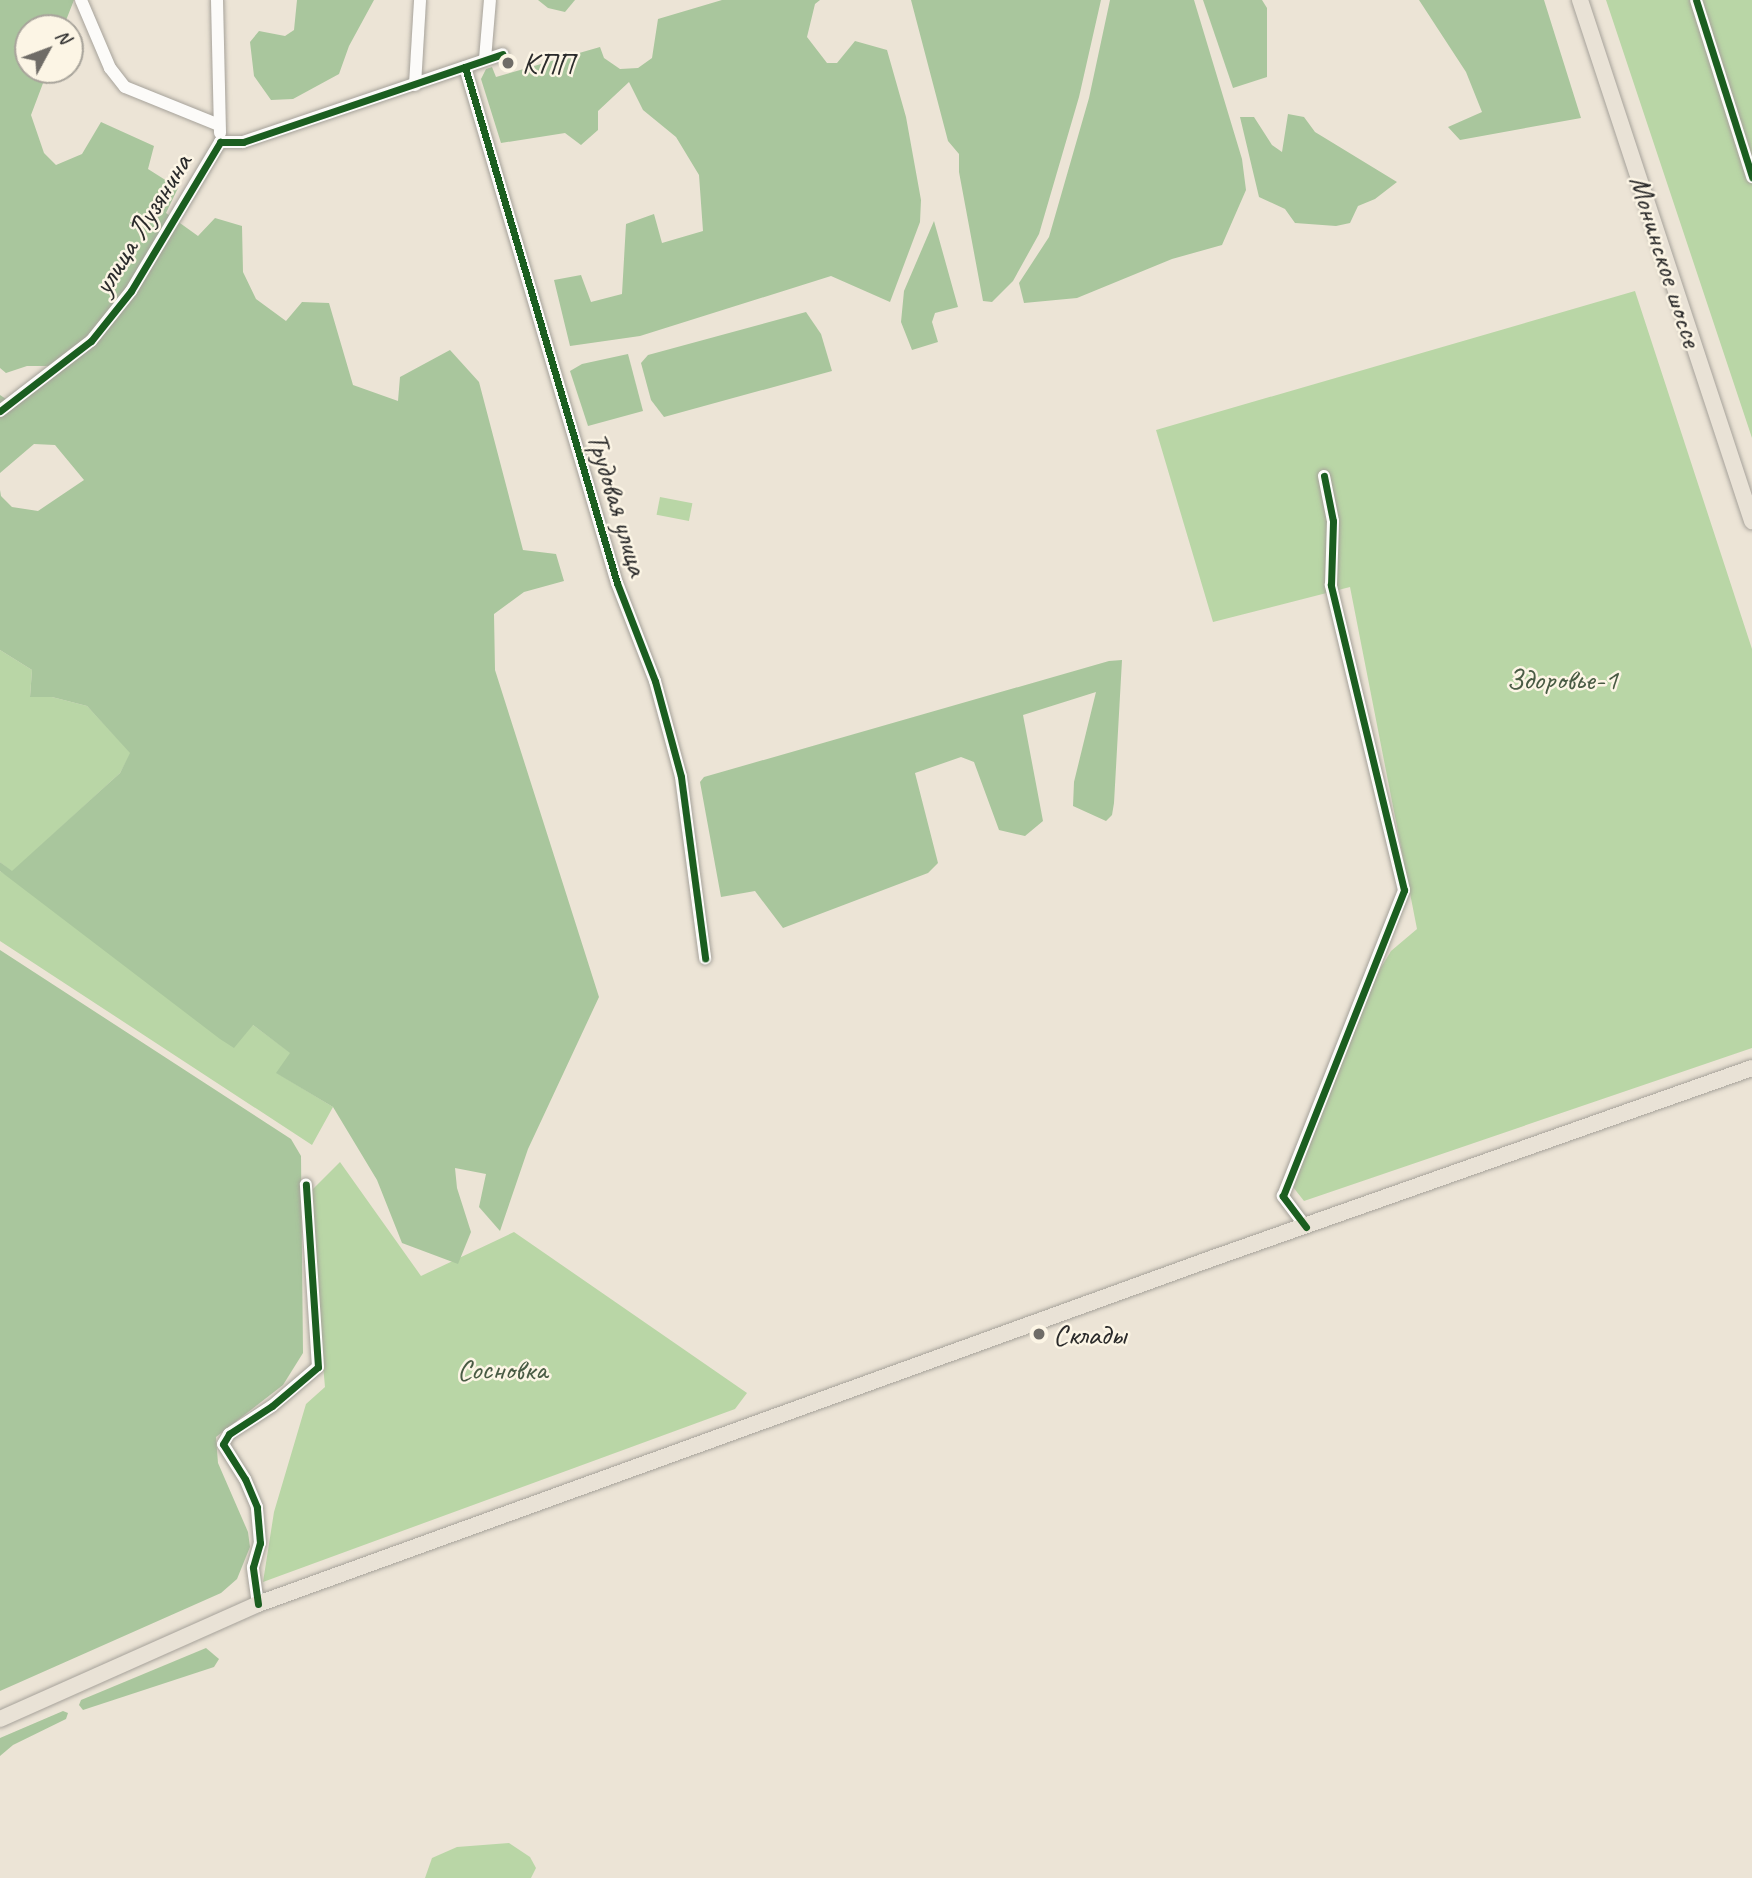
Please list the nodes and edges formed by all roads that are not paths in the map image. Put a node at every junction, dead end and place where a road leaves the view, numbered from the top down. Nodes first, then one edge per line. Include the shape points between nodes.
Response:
1 (81, 0) edge
2 (217, 0) edge
3 (421, 0) edge
4 (490, 0) edge
5 (1580, 0) edge
6 (1696, 0) edge
7 (503, 54) dead end
8 (485, 59) junction
9 (465, 67) junction
10 (415, 85) junction
11 (219, 125) junction
12 (220, 142) junction
13 (1752, 177) edge
14 (0, 411) edge
15 (1324, 476) dead end
16 (1752, 521) edge
17 (705, 958) dead end
18 (1752, 1068) edge
19 (306, 1184) dead end
20 (1306, 1227) junction
21 (258, 1604) junction
22 (0, 1719) edge

1 - 11 street via 110,68 125,87
2 - 11 street
3 - 10 street
4 - 8 street
5 - 16 main road, Монинское шоссе
6 - 13 street
7 - 8 street, улица Лузянина
8 - 9 street, улица Лузянина
9 - 10 street, улица Лузянина
9 - 17 street, Трудовая улица via 617,583 655,681 679,769
10 - 12 street, улица Лузянина via 243,142
11 - 12 street
12 - 14 street, улица Лузянина via 131,291 91,341
15 - 20 street via 1333,521 1331,585 1404,890 1283,1196
18 - 20 main road
19 - 21 street via 318,1367 229,1434 223,1444 257,1507 260,1543 253,1567
20 - 21 main road
21 - 22 main road

